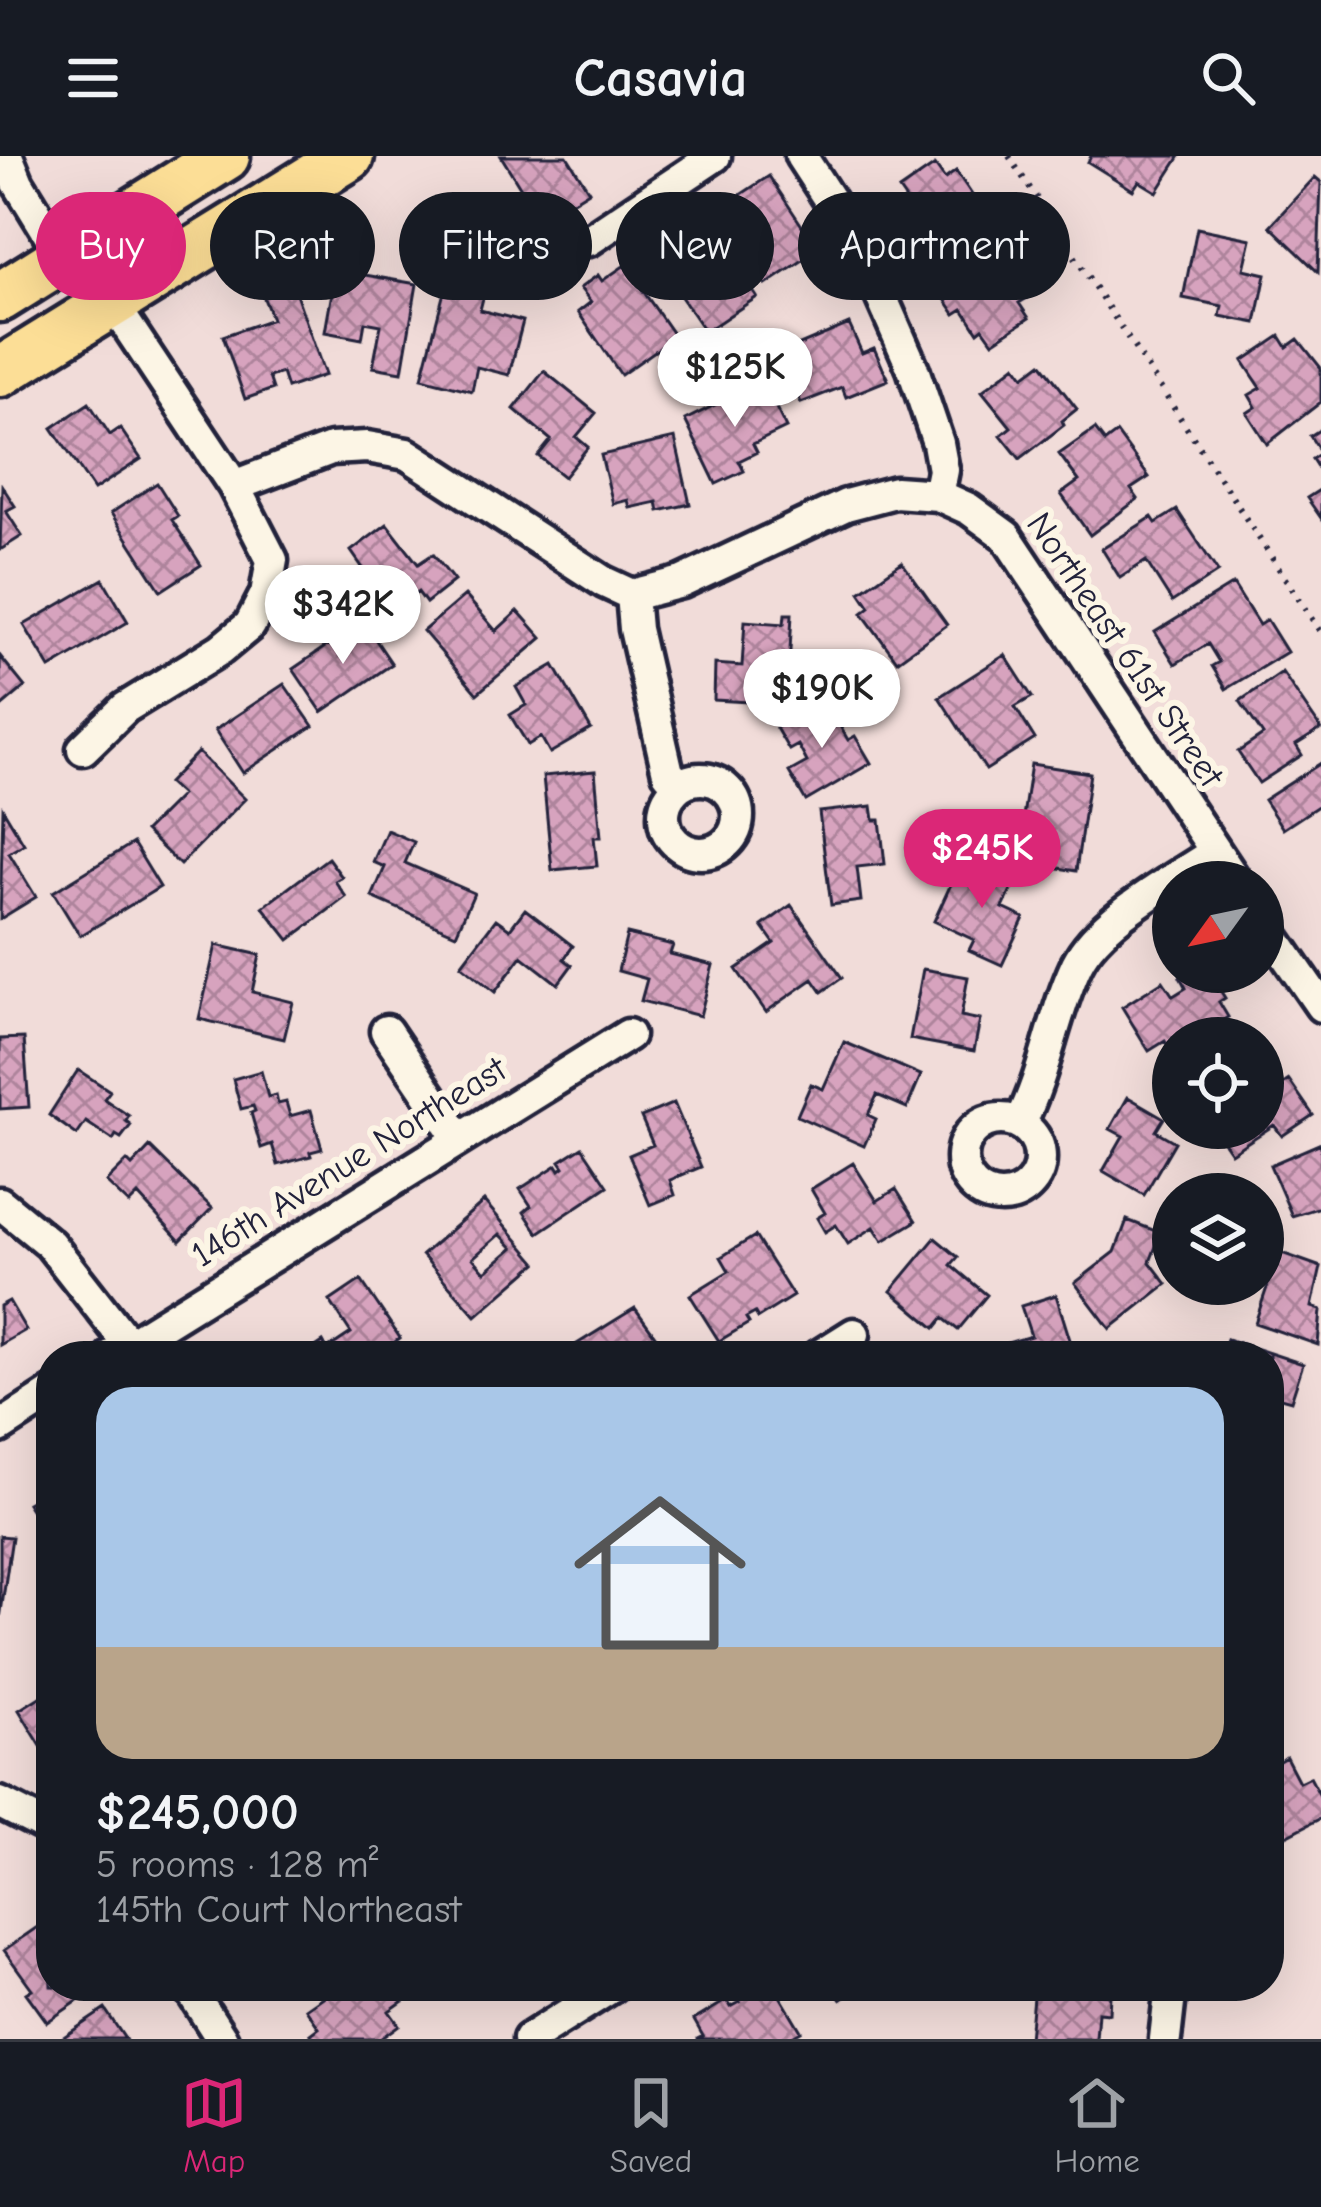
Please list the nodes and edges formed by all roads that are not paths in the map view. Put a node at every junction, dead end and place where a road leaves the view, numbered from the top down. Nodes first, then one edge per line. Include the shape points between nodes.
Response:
1 (7, 156) edge
2 (225, 156) edge
3 (350, 156) edge
4 (716, 156) edge
5 (801, 156) edge
6 (168, 192) edge
7 (36, 208) edge
8 (592, 238) edge
9 (36, 275) edge
10 (0, 297) edge
11 (111, 301) junction
12 (0, 372) edge
13 (234, 486) junction
14 (938, 495) junction
15 (632, 595) junction
16 (82, 749) dead end
17 (680, 785) dead end
18 (1215, 852) junction
19 (1221, 861) edge
20 (1284, 952) edge
21 (1321, 1006) edge
22 (386, 1031) dead end
23 (628, 1035) dead end
24 (1020, 1123) dead end
25 (459, 1139) junction
26 (0, 1203) edge
27 (854, 1334) dead end
28 (114, 1341) edge
29 (134, 1341) edge
30 (843, 1341) edge
31 (36, 1404) edge
32 (0, 1427) edge
33 (0, 1803) edge
34 (36, 1821) edge
35 (198, 2001) edge
36 (589, 2001) edge
37 (1169, 2001) edge
38 (222, 2039) edge
39 (529, 2039) edge
40 (1165, 2039) edge

1 - 7 street
2 - 6 main road
3 - 11 main road
4 - 8 street
5 - 14 street via 858,244 913,368 938,443
9 - 10 main road
11 - 12 main road
11 - 13 street
13 - 15 street via 331,449 407,454
13 - 16 street via 272,560 250,625 125,708
14 - 15 street via 895,491 846,505 682,582
14 - 18 street, Northeast 61st Street via 1006,536
15 - 17 street via 668,773
18 - 19 street, Northeast 61st Street
18 - 24 street via 1105,928 1078,961
20 - 21 street
22 - 25 street
23 - 25 street, 146th Avenue Northeast
25 - 29 street, 146th Avenue Northeast
26 - 28 street via 50,1244
27 - 30 street
31 - 32 street
33 - 34 street
35 - 38 street
36 - 39 street
37 - 40 street

